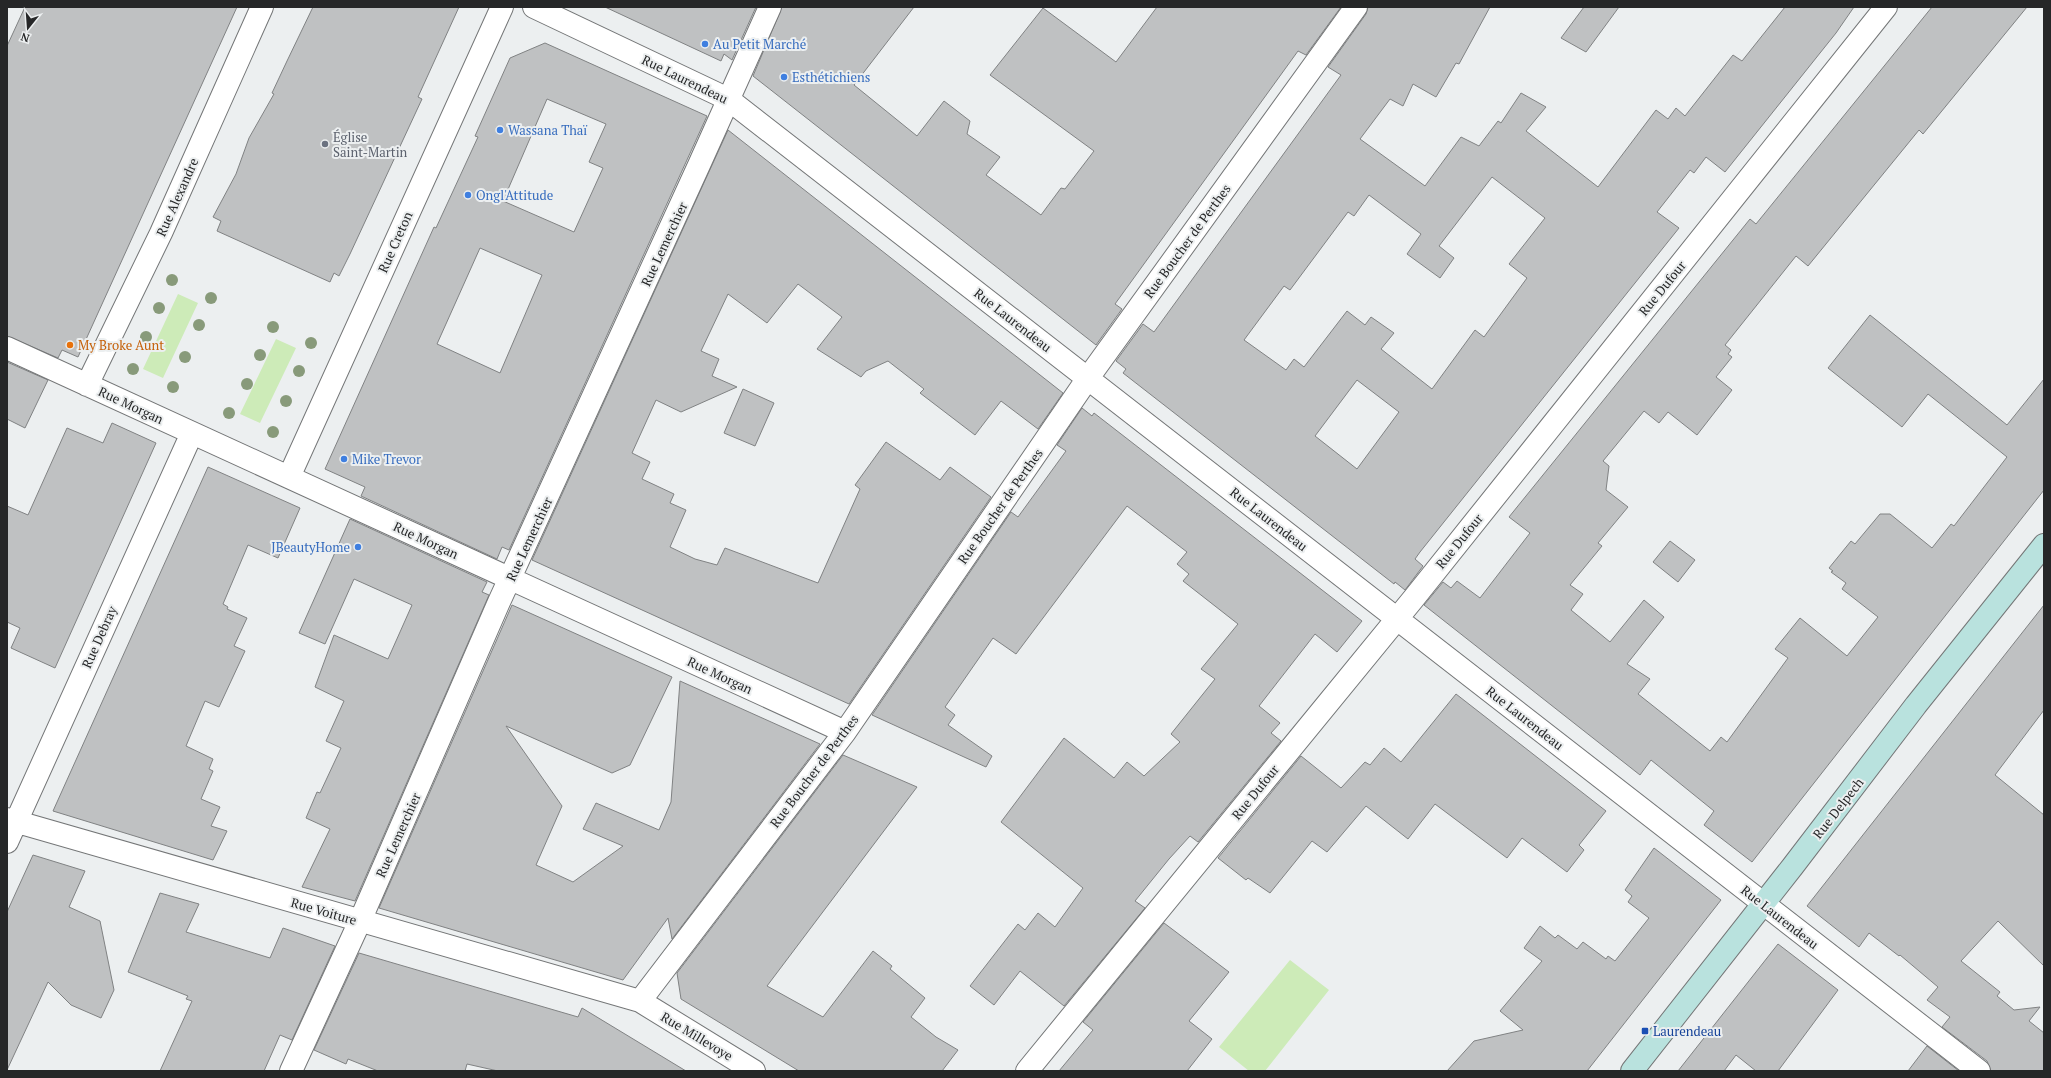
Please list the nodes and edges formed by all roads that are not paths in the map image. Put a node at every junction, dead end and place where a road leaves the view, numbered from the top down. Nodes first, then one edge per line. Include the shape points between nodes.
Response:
1 (262, 7) edge
2 (502, 7) edge
3 (534, 7) edge
4 (770, 7) edge
5 (1356, 7) edge
6 (1886, 7) edge
7 (728, 99) junction
8 (7, 348) edge
9 (1088, 378) junction
10 (87, 385) junction
11 (192, 433) junction
12 (289, 477) junction
13 (2044, 545) edge
14 (511, 579) junction
15 (1397, 618) junction
16 (845, 732) junction
17 (11, 821) edge
18 (7, 842) edge
19 (1764, 904) junction
20 (360, 921) junction
21 (640, 1001) junction
22 (291, 1071) edge
23 (754, 1071) edge
24 (1027, 1071) edge
25 (1632, 1071) edge
26 (1979, 1071) edge

1 - 10 street, Rue Alexandre via 161,233
2 - 12 street, Rue Creton
3 - 7 street, Rue Laurendeau
4 - 7 street, Rue Lemerchier
5 - 9 street, Rue Boucher de Perthes
6 - 15 street, Rue Dufour
7 - 9 street, Rue Laurendeau
7 - 14 street, Rue Lemerchier
8 - 10 street, Rue Morgan
9 - 15 street, Rue Laurendeau
9 - 16 street, Rue Boucher de Perthes
10 - 11 street, Rue Morgan
11 - 12 street, Rue Morgan
11 - 17 street, Rue Debray
12 - 14 street, Rue Morgan
13 - 19 street, Rue Delpech via 1916,705
14 - 16 street, Rue Morgan
14 - 20 street, Rue Lemerchier
15 - 19 street, Rue Laurendeau
15 - 24 street, Rue Dufour
16 - 21 street, Rue Boucher de Perthes
17 - 18 street, Rue Debray
17 - 20 street, Rue Voiture
19 - 25 street, Rue Delpech
19 - 26 street, Rue Laurendeau
20 - 21 street, Rue Voiture
20 - 22 street, Rue Lemerchier
21 - 23 street, Rue Millevoye

